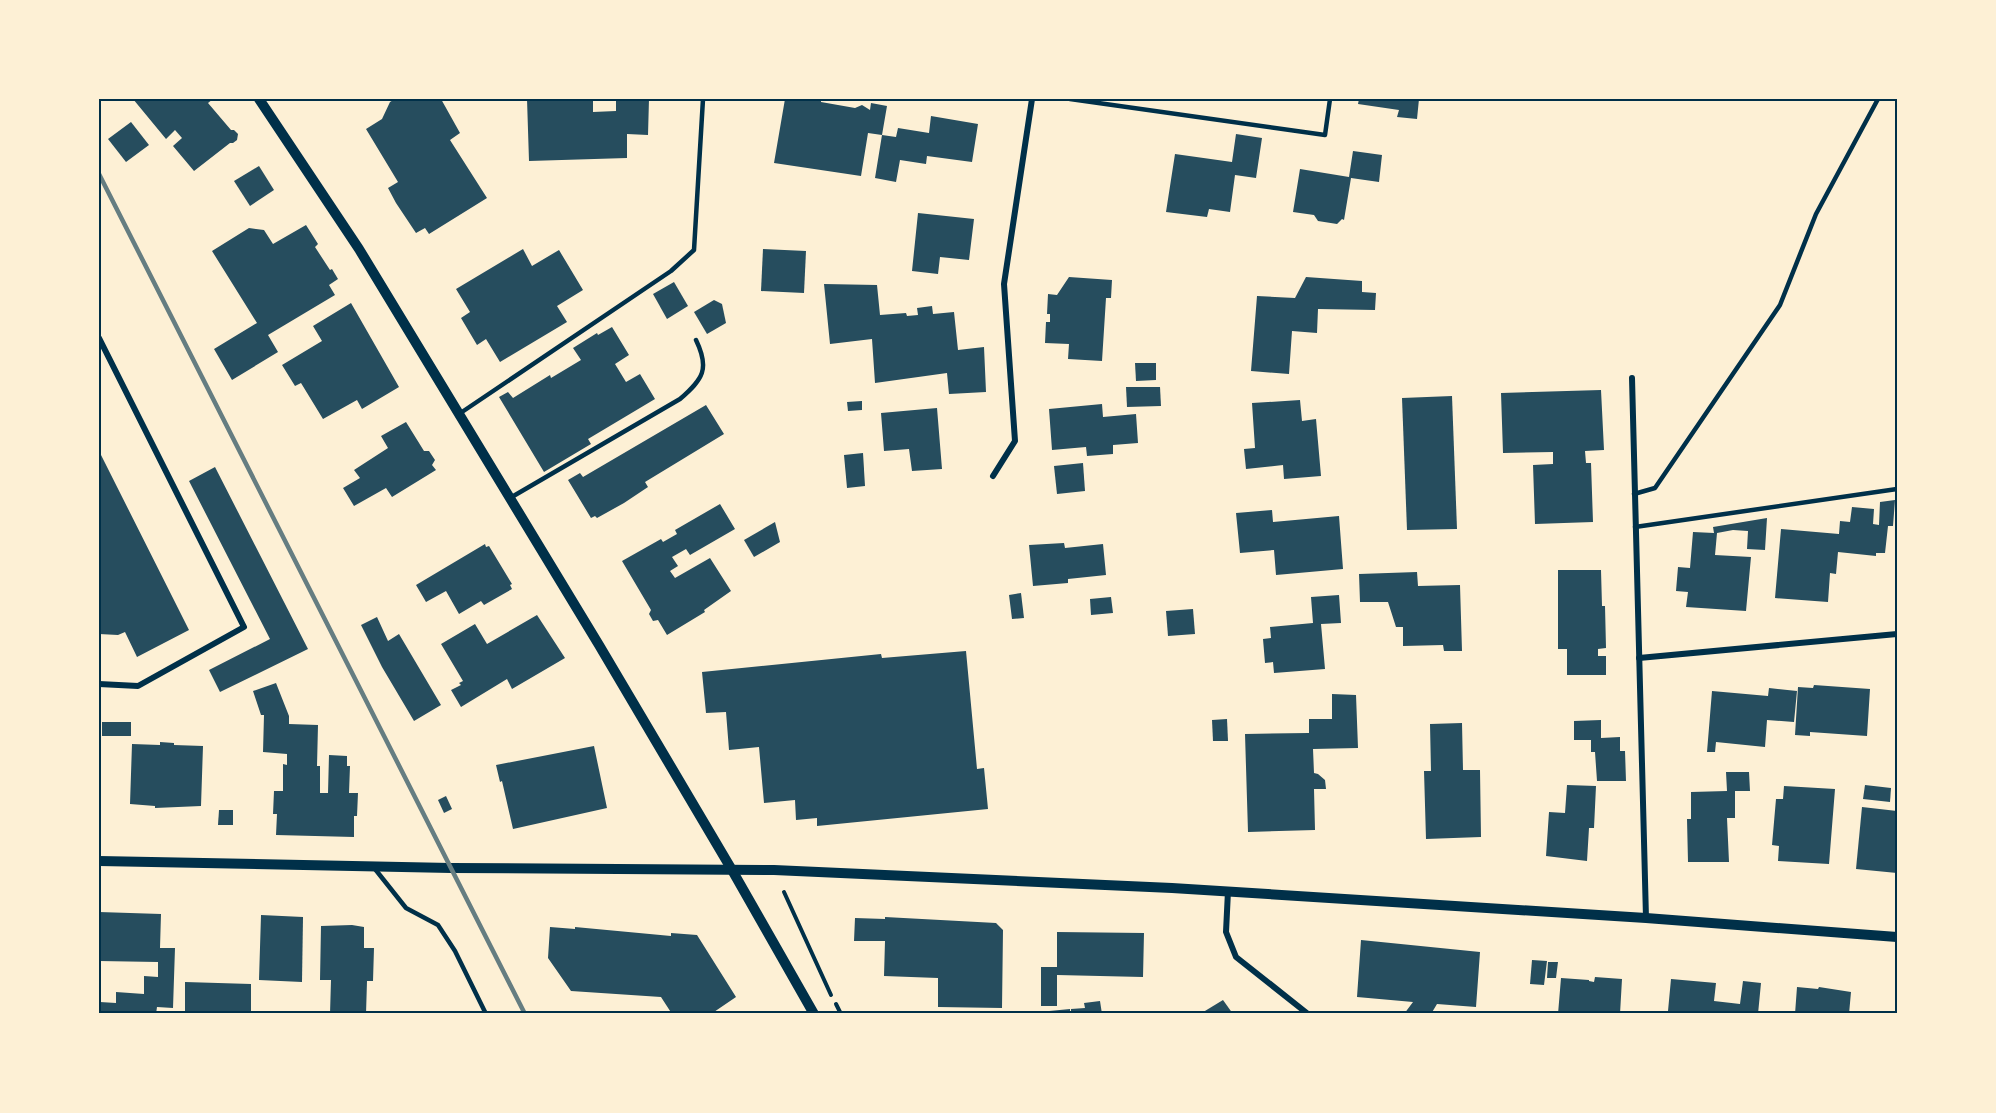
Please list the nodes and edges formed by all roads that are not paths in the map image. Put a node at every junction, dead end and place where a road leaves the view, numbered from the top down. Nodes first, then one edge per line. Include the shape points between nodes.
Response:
1 (260, 99) edge
2 (703, 99) edge
3 (1032, 99) edge
4 (1071, 99) edge
5 (1330, 99) edge
6 (1878, 99) edge
7 (99, 338) edge
8 (696, 340) dead end
9 (1632, 378) dead end
10 (459, 414) junction
11 (993, 476) dead end
12 (1897, 489) edge
13 (1635, 494) junction
14 (510, 498) junction
15 (1635, 526) junction
16 (1897, 634) edge
17 (1640, 658) junction
18 (99, 684) edge
19 (99, 861) edge
20 (373, 867) junction
21 (732, 870) junction
22 (1228, 891) junction
23 (1646, 918) junction
24 (1897, 937) edge
25 (486, 1014) edge
26 (814, 1014) edge
27 (1308, 1014) edge

1 - 10 street via 359,249
2 - 10 lane via 694,250 671,271
3 - 11 street via 1004,284 1015,441
4 - 5 lane via 1325,135
6 - 13 lane via 1816,214 1780,305 1655,488
7 - 18 street via 244,627 138,686
8 - 14 lane via 703,355 704,372 680,399
9 - 13 street
10 - 14 street
12 - 15 lane
13 - 15 street
14 - 21 street
15 - 17 street
16 - 17 street
17 - 23 street
19 - 20 street
20 - 21 street
20 - 25 lane via 406,908 438,925
21 - 22 street
21 - 26 street
22 - 23 street
22 - 27 street via 1226,932 1236,957
23 - 24 street

